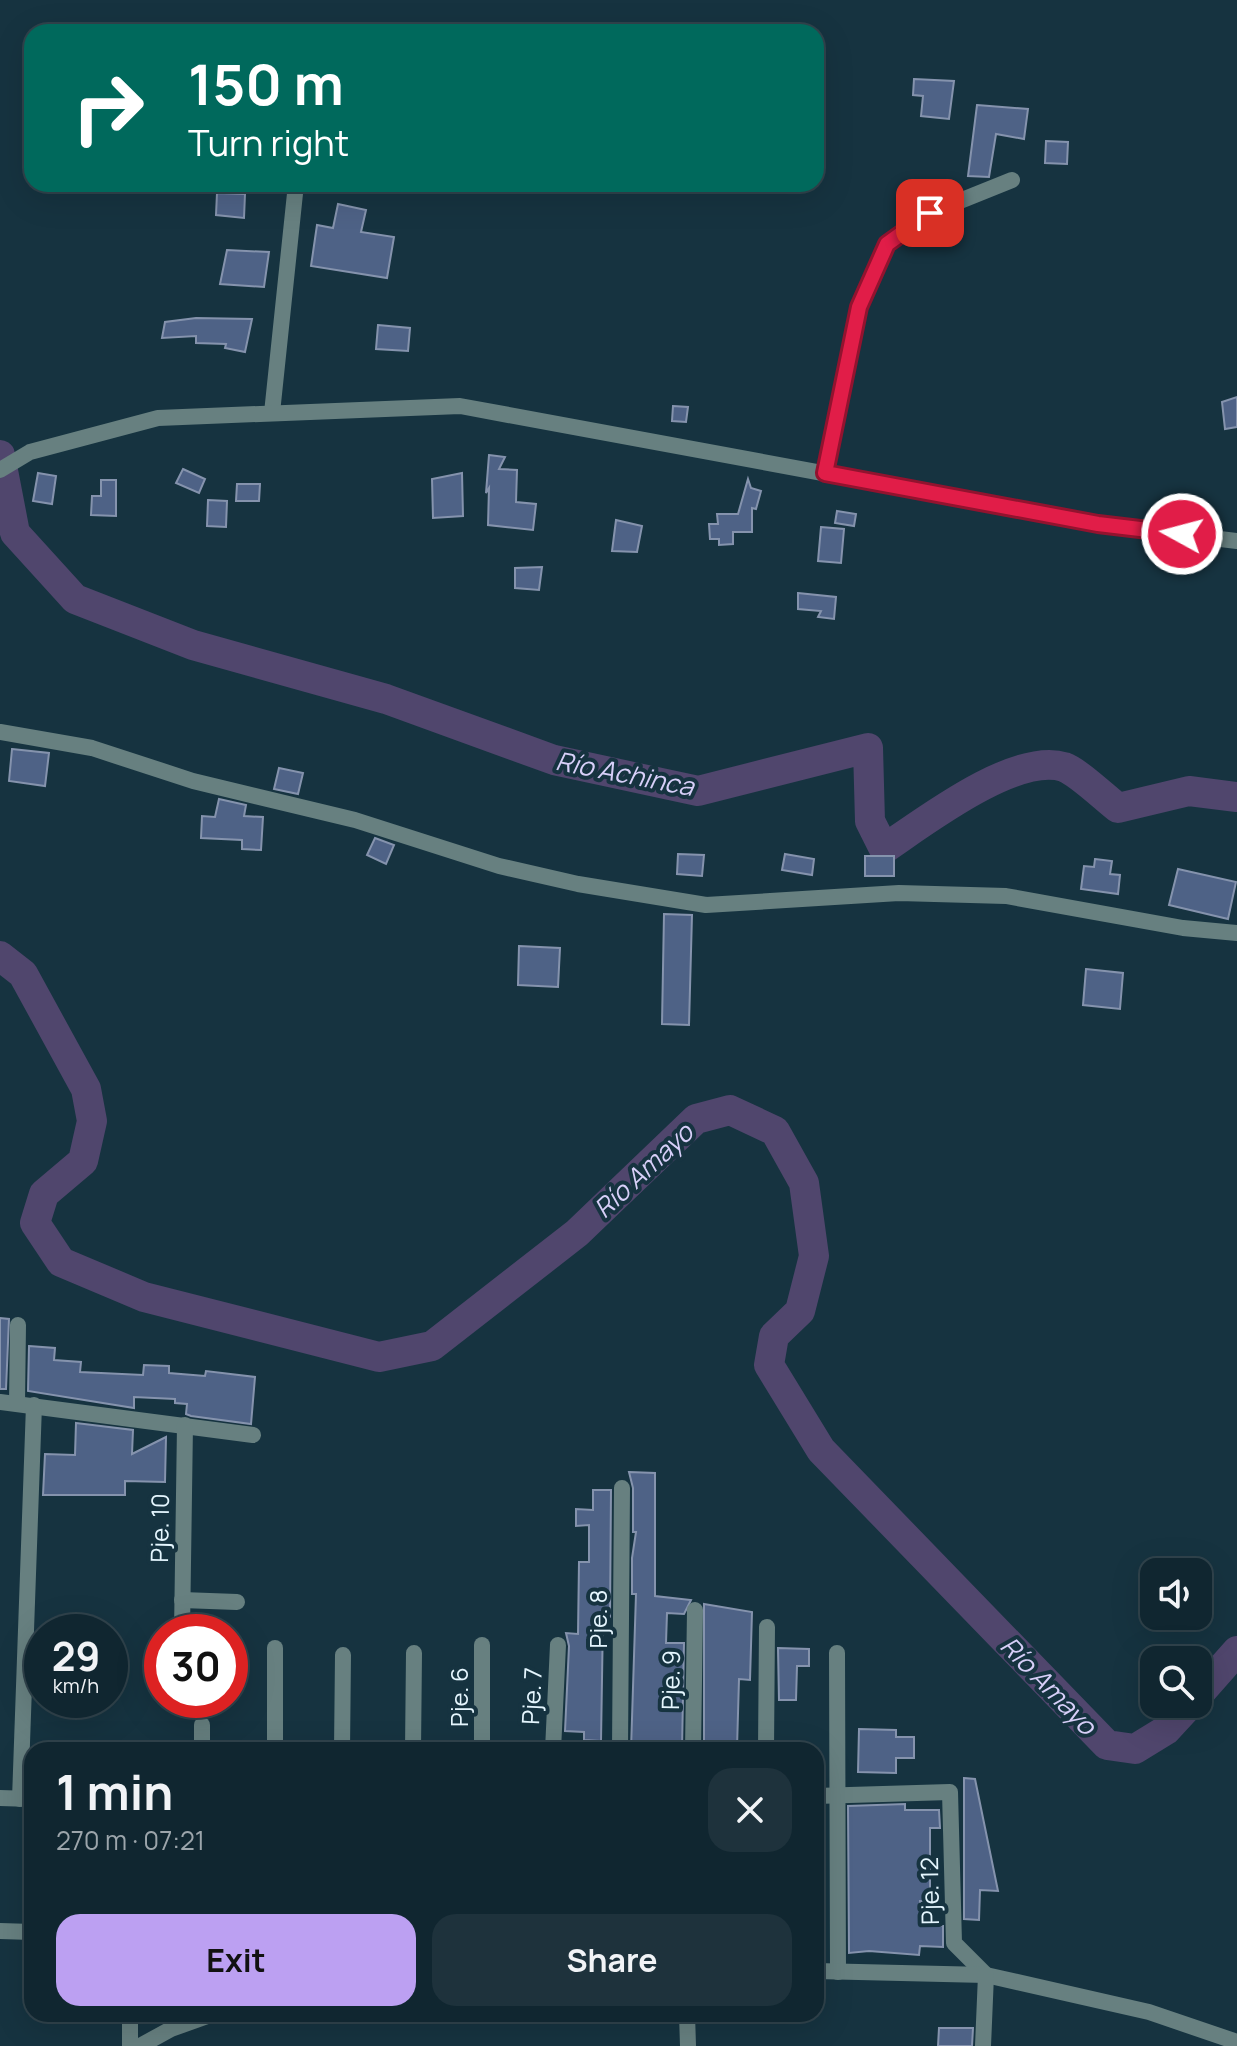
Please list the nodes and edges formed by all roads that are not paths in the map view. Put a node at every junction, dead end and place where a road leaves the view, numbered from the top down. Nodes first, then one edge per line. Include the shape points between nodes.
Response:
1 (1012, 180) dead end
2 (295, 192) edge
3 (272, 413) junction
4 (0, 470) edge
5 (825, 473) junction
6 (1237, 541) edge
7 (0, 732) edge
8 (1237, 933) edge
9 (18, 1325) dead end
10 (0, 1402) edge
11 (26, 1404) junction
12 (185, 1425) junction
13 (253, 1435) dead end
14 (622, 1488) dead end
15 (182, 1600) junction
16 (237, 1602) dead end
17 (695, 1610) dead end
18 (182, 1614) edge
19 (767, 1627) dead end
20 (482, 1645) dead end
21 (558, 1645) dead end
22 (275, 1648) dead end
23 (414, 1653) dead end
24 (837, 1653) dead end
25 (343, 1655) dead end
26 (202, 1725) dead end
27 (26, 1742) edge
28 (202, 1742) edge
29 (275, 1742) edge
30 (342, 1742) edge
31 (413, 1742) edge
32 (482, 1742) edge
33 (553, 1742) edge
34 (620, 1742) edge
35 (693, 1742) edge
36 (766, 1742) edge
37 (824, 1796) edge
38 (836, 1796) junction
39 (0, 1798) edge
40 (24, 1799) edge
41 (0, 1931) edge
42 (24, 1932) edge
43 (824, 1971) edge
44 (838, 1972) junction
45 (986, 1975) junction
46 (130, 2022) edge
47 (193, 2022) edge
48 (687, 2022) edge
49 (1237, 2042) edge
50 (130, 2046) edge
51 (140, 2046) edge
52 (688, 2046) edge
53 (983, 2046) edge

1 - 5 street via 930,213 887,244 859,307
2 - 3 street
3 - 4 street via 158,418 30,452
3 - 5 street via 460,406
5 - 6 street via 1098,524
7 - 8 street via 92,748 193,781 355,820 499,866 606,889 706,905 899,893 1006,896
9 - 11 street
10 - 11 street
11 - 12 street
11 - 27 street
12 - 13 street
12 - 15 street, Pje. 10
14 - 34 street, Pje. 8
15 - 16 street
15 - 18 street, Pje. 10
17 - 35 street, Pje. 9
19 - 36 street
20 - 32 street, Pje. 6
21 - 33 street, Pje. 7
22 - 29 street
23 - 31 street
24 - 38 street
25 - 30 street
26 - 28 street
37 - 38 street
38 - 44 street
38 - 45 street, Pje. 12 via 950,1792 954,1943
39 - 40 street
41 - 42 street
43 - 44 street
44 - 45 street
45 - 49 street via 1149,2012
45 - 53 street
46 - 50 street
47 - 51 street
48 - 52 street

